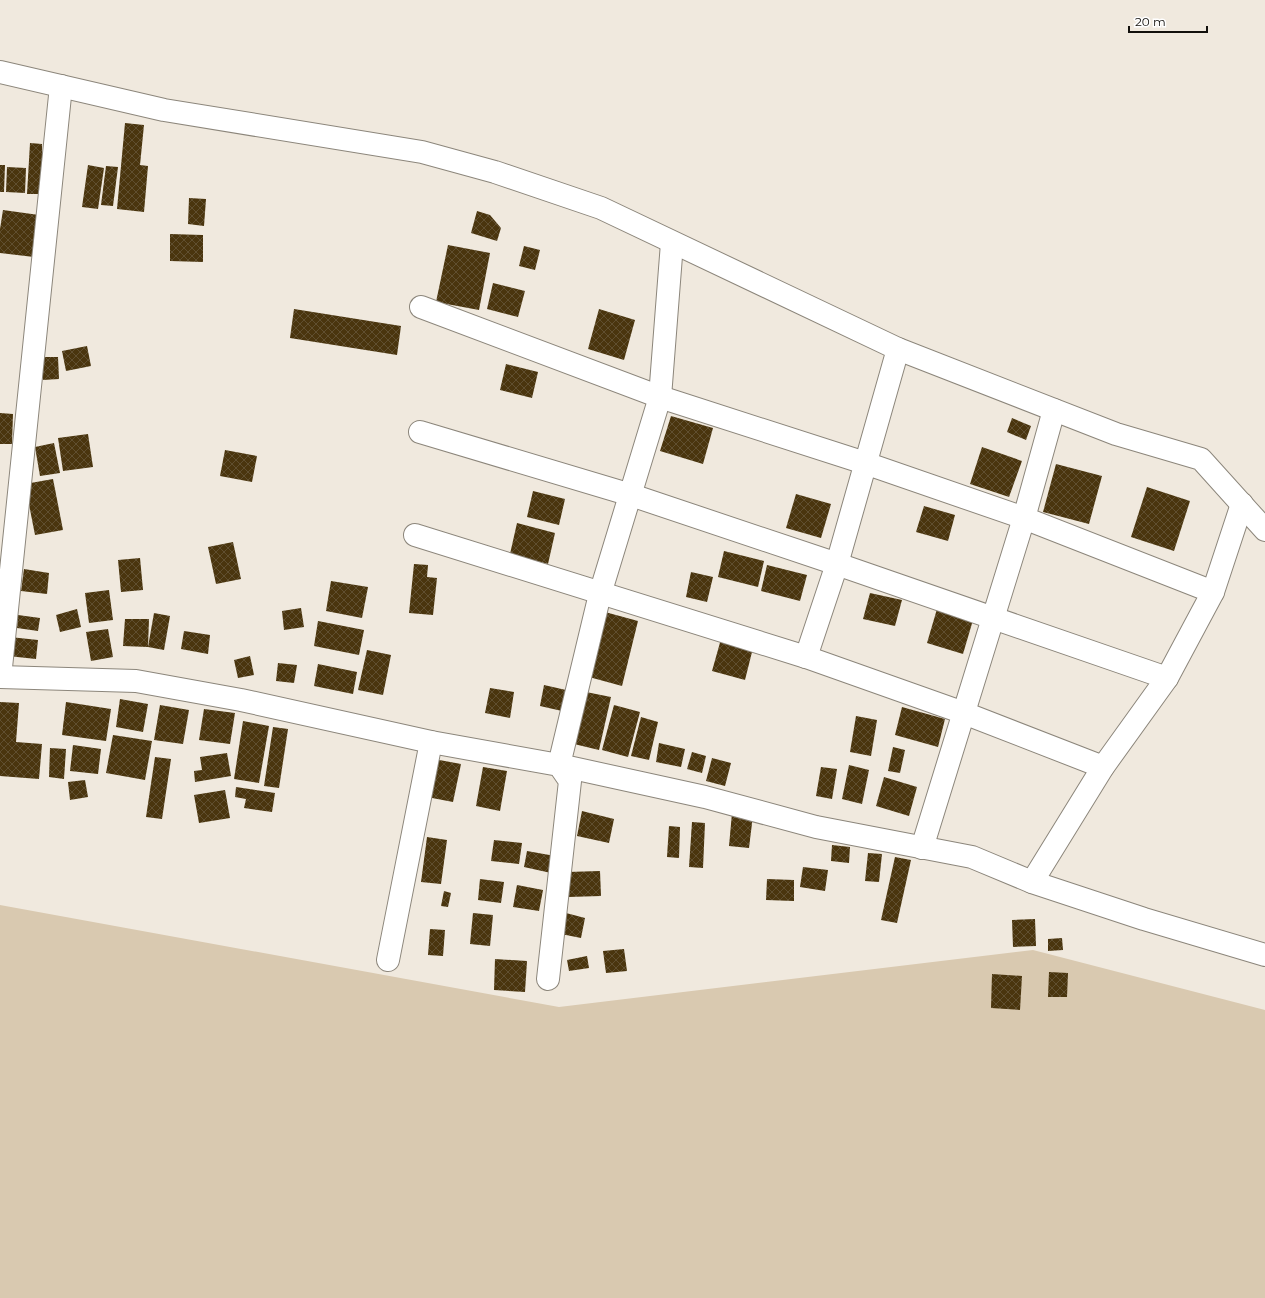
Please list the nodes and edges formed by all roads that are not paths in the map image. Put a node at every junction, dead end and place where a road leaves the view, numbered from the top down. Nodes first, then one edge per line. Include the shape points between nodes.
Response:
1 (0, 72) edge
2 (61, 86) junction
3 (672, 243) junction
4 (420, 307) dead end
5 (898, 349) junction
6 (660, 397) junction
7 (1054, 410) junction
8 (420, 432) dead end
9 (866, 463) junction
10 (631, 495) junction
11 (1242, 504) junction
12 (1024, 518) junction
13 (1265, 530) edge
14 (415, 535) dead end
15 (837, 564) junction
16 (1213, 592) junction
17 (600, 594) junction
18 (993, 617) junction
19 (806, 658) junction
20 (0, 677) edge
21 (1167, 678) junction
22 (964, 713) junction
23 (431, 742) junction
24 (559, 765) junction
25 (1103, 767) junction
26 (922, 848) junction
27 (1032, 882) junction
28 (1265, 955) edge
29 (388, 960) dead end
30 (548, 979) dead end

1 - 2 street
2 - 3 street via 164,110 422,152 495,172 601,208
2 - 20 street
3 - 5 street
3 - 6 street
4 - 6 street
5 - 7 street
5 - 9 street
6 - 9 street
6 - 10 street
7 - 11 street via 1116,434 1201,459
7 - 12 street
8 - 10 street
9 - 12 street
9 - 15 street
10 - 15 street
10 - 17 street
11 - 13 street
11 - 16 street
12 - 16 street
12 - 18 street
14 - 17 street
15 - 18 street
15 - 19 street
16 - 21 street
17 - 19 street
17 - 24 street
18 - 21 street
18 - 22 street
19 - 22 street
20 - 23 street via 136,681 241,700
21 - 25 street
22 - 25 street
22 - 26 street
23 - 24 street
23 - 29 street
24 - 26 street via 705,797 816,827
24 - 30 street via 570,781
25 - 27 street
26 - 27 street via 972,857
27 - 28 street

